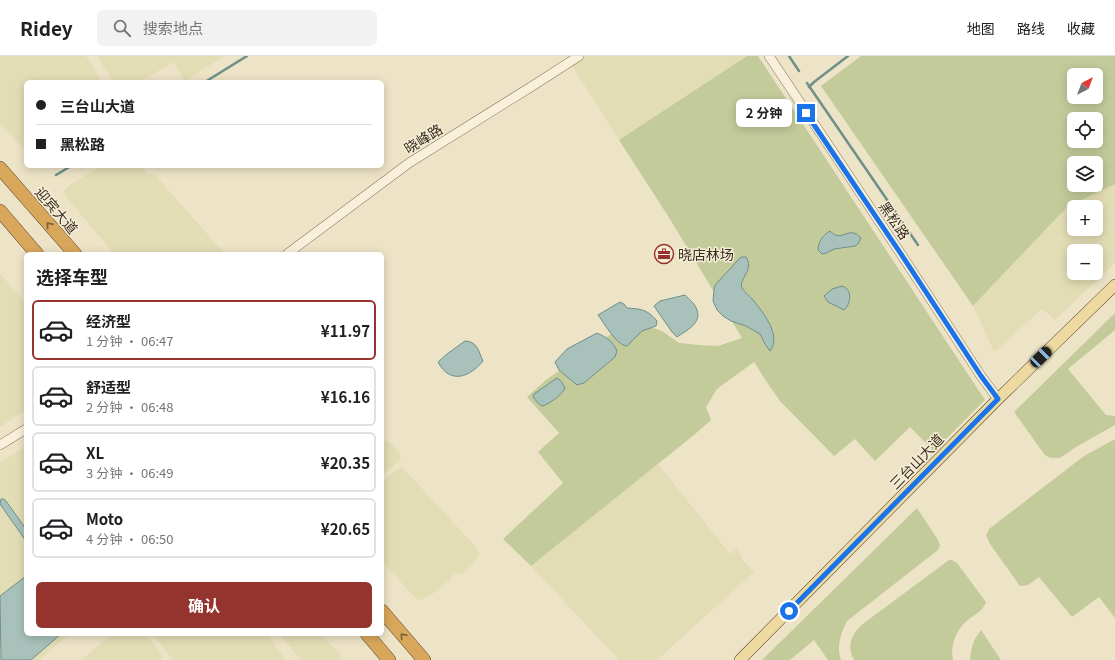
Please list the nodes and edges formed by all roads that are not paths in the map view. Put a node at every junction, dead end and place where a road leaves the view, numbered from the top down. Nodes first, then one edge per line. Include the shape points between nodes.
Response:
1 (579, 56) edge
2 (769, 56) edge
3 (0, 168) edge
4 (0, 211) edge
5 (36, 252) edge
6 (73, 252) edge
7 (290, 252) edge
8 (1115, 285) edge
9 (998, 399) junction
10 (24, 430) edge
11 (0, 445) edge
12 (384, 613) edge
13 (369, 636) edge
14 (389, 660) edge
15 (424, 660) edge
16 (740, 660) edge

1 - 7 street, 晓峰路 via 409,163
2 - 9 street, 黑松路
6 -> 3 highway, 迎宾大道
4 - 5 highway
8 - 9 main road, 三台山大道
9 - 16 main road, 三台山大道
10 - 11 street
15 -> 12 highway
13 - 14 highway

